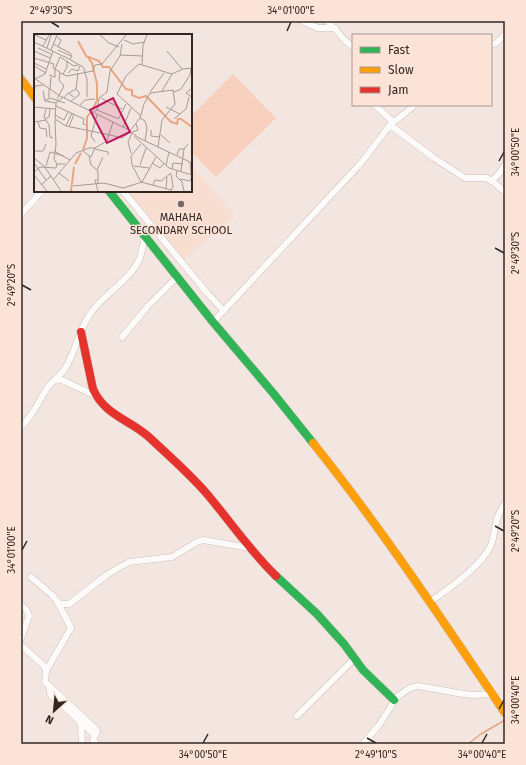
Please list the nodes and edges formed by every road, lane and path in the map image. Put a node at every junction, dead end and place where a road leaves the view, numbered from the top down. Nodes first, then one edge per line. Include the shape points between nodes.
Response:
1 (302, 21) edge
2 (327, 21) edge
3 (335, 28) junction
4 (505, 35) edge
5 (492, 45) edge
6 (352, 46) edge
7 (21, 79) edge
8 (34, 97) edge
9 (376, 106) edge
10 (415, 106) edge
11 (391, 123) junction
12 (505, 165) edge
13 (491, 181) junction
14 (41, 192) edge
15 (110, 192) edge
16 (124, 192) edge
17 (505, 192) edge
18 (21, 214) edge
19 (145, 237) junction
20 (177, 277) junction
21 (224, 311) junction
22 (213, 322) junction
23 (81, 332) junction
24 (122, 337) dead end
25 (55, 379) junction
26 (96, 396) junction
27 (21, 427) edge
28 (505, 504) edge
29 (250, 548) junction
30 (31, 577) dead end
31 (430, 602) junction
32 (58, 604) junction
33 (21, 605) edge
34 (21, 638) edge
35 (21, 645) edge
36 (354, 659) junction
37 (46, 671) junction
38 (50, 686) junction
39 (492, 694) junction
40 (394, 700) junction
41 (505, 713) edge
42 (297, 716) dead end
43 (79, 721) junction
44 (95, 735) junction
45 (82, 744) edge
46 (97, 744) edge
47 (363, 744) edge

1 - 3 street via 318,28
2 - 3 street
3 - 6 street
4 - 5 street
7 - 8 main road
9 - 11 street
10 - 11 street
11 - 13 street via 434,158 465,178
11 - 21 street via 361,163
12 - 13 street
13 - 17 street
14 - 18 street
15 - 19 main road
16 - 21 street
19 - 20 main road
19 - 23 street via 134,269 94,308
20 - 22 main road
20 - 24 street
21 - 22 street
22 - 31 main road via 274,393 352,491
23 - 25 street via 66,367
23 - 26 main road
25 - 26 street
25 - 27 street
26 - 29 main road via 110,412 147,435 168,454 206,493
28 - 31 street via 496,522 491,546 484,556 455,584
29 - 32 street via 203,540 172,557 129,562 108,574 69,604
29 - 36 main road via 317,614
30 - 32 street via 52,595
31 - 39 main road
32 - 37 street via 71,628
33 - 34 street via 29,616
35 - 37 street via 44,666
36 - 40 main road
36 - 42 street
37 - 38 street via 44,681
38 - 43 street via 51,695
38 - 44 street via 93,725 96,729
39 - 40 street via 473,695 418,686 410,688
39 - 41 main road
40 - 47 street via 379,725
43 - 44 street
43 - 45 street
44 - 46 street via 93,740

